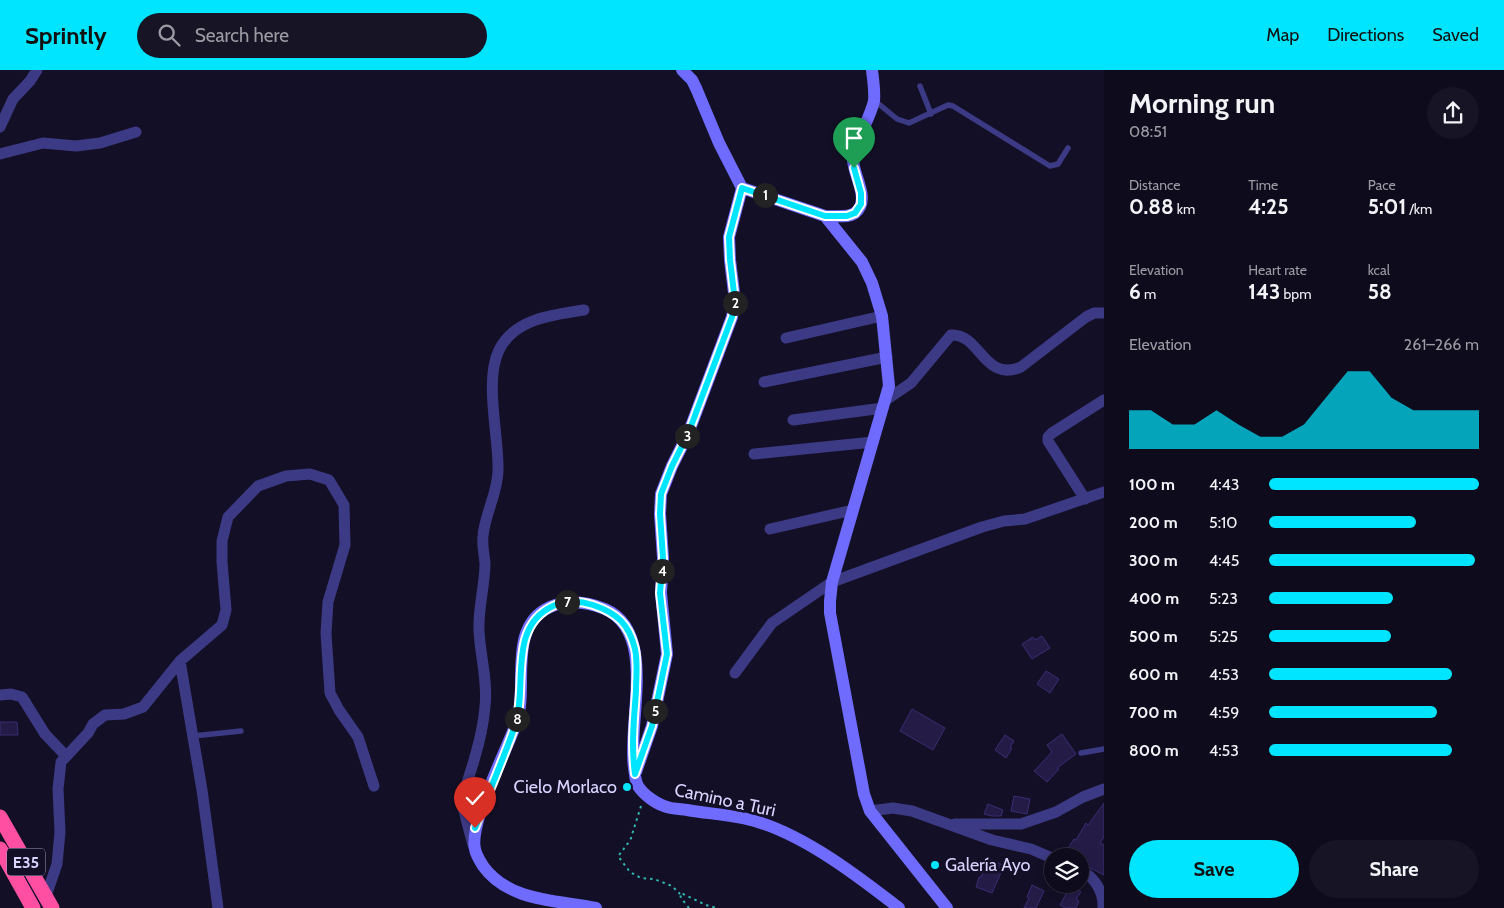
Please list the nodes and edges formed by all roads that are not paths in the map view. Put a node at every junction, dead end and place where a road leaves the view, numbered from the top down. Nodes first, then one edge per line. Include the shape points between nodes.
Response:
1 (37, 70) edge
2 (682, 70) edge
3 (872, 70) edge
4 (920, 86) dead end
5 (874, 100) junction
6 (931, 114) junction
7 (0, 127) edge
8 (136, 132) dead end
9 (1068, 148) dead end
10 (0, 154) edge
11 (742, 188) junction
12 (825, 216) junction
13 (584, 310) dead end
14 (1104, 314) edge
15 (882, 316) junction
16 (786, 338) dead end
17 (887, 357) junction
18 (764, 382) dead end
19 (1104, 400) edge
20 (884, 404) junction
21 (793, 420) dead end
22 (873, 442) junction
23 (754, 454) dead end
24 (1104, 492) edge
25 (1085, 499) junction
26 (853, 510) junction
27 (770, 529) dead end
28 (832, 582) junction
29 (180, 661) junction
30 (735, 673) dead end
31 (0, 695) edge
32 (241, 731) dead end
33 (193, 736) junction
34 (1104, 749) edge
35 (1081, 753) dead end
36 (66, 756) junction
37 (635, 774) junction
38 (374, 786) dead end
39 (1101, 793) edge
40 (870, 811) junction
41 (0, 817) edge
42 (946, 824) junction
43 (0, 849) edge
44 (474, 849) junction
45 (1044, 855) edge
46 (1089, 874) edge
47 (1089, 877) edge
48 (1104, 880) edge
49 (49, 902) edge
50 (33, 908) edge
51 (218, 908) edge
52 (596, 908) edge
53 (899, 908) edge
54 (947, 908) edge
55 (1103, 908) edge

1 - 7 street via 13,99
2 - 11 street via 692,80
3 - 5 street
4 - 6 lane
5 - 6 lane via 904,122
5 - 12 street via 853,157 861,204 855,213 847,216
6 - 9 lane via 948,105 953,106 1050,166 1058,164
8 - 10 street via 100,143 76,146 43,143
11 - 12 street
11 - 37 street via 729,237 735,301 732,317 688,434 661,494 663,558 660,593 667,654 652,726
12 - 15 street via 862,262
13 - 44 street via 539,318 526,324 506,340 493,367 498,470 483,538 485,563 479,630 486,704 462,803
14 - 20 street via 1094,312 1021,368 1012,371 994,367 963,337 951,335 911,384
15 - 16 street
15 - 17 street
17 - 18 street
17 - 20 street via 889,386
19 - 25 street via 1048,437
20 - 21 street
20 - 22 street
22 - 23 street
22 - 26 street
24 - 25 street
25 - 28 street via 1025,519 982,527
26 - 27 street
26 - 28 street
28 - 30 street via 772,623
28 - 40 street via 830,613 864,794
29 - 33 street
29 - 36 street via 143,707 124,714 105,715
29 - 38 street via 222,625 226,610 222,541 228,517 258,486 286,476 310,474 329,480 344,505 345,545 328,602 326,633 330,693 358,737
31 - 36 street via 22,697 44,734
32 - 33 lane
33 - 51 street
34 - 35 lane
36 - 49 street via 61,762 58,789 60,832
37 - 44 street, Camino a Turi via 632,754 637,668 630,632 608,610 591,604 556,604 544,610 526,636 521,652 520,706 475,828
37 - 53 street, Camino a Turi via 637,785 664,806 755,821 782,830 824,854
39 - 42 street via 1083,797 1056,812 1021,824
40 - 42 street via 893,808 912,811
40 - 54 street
41 - 49 highway, E35
42 - 45 street
43 - 50 highway, E35
44 - 52 street via 484,868 503,886 530,896
46 - 48 street
47 - 55 street via 1101,892

